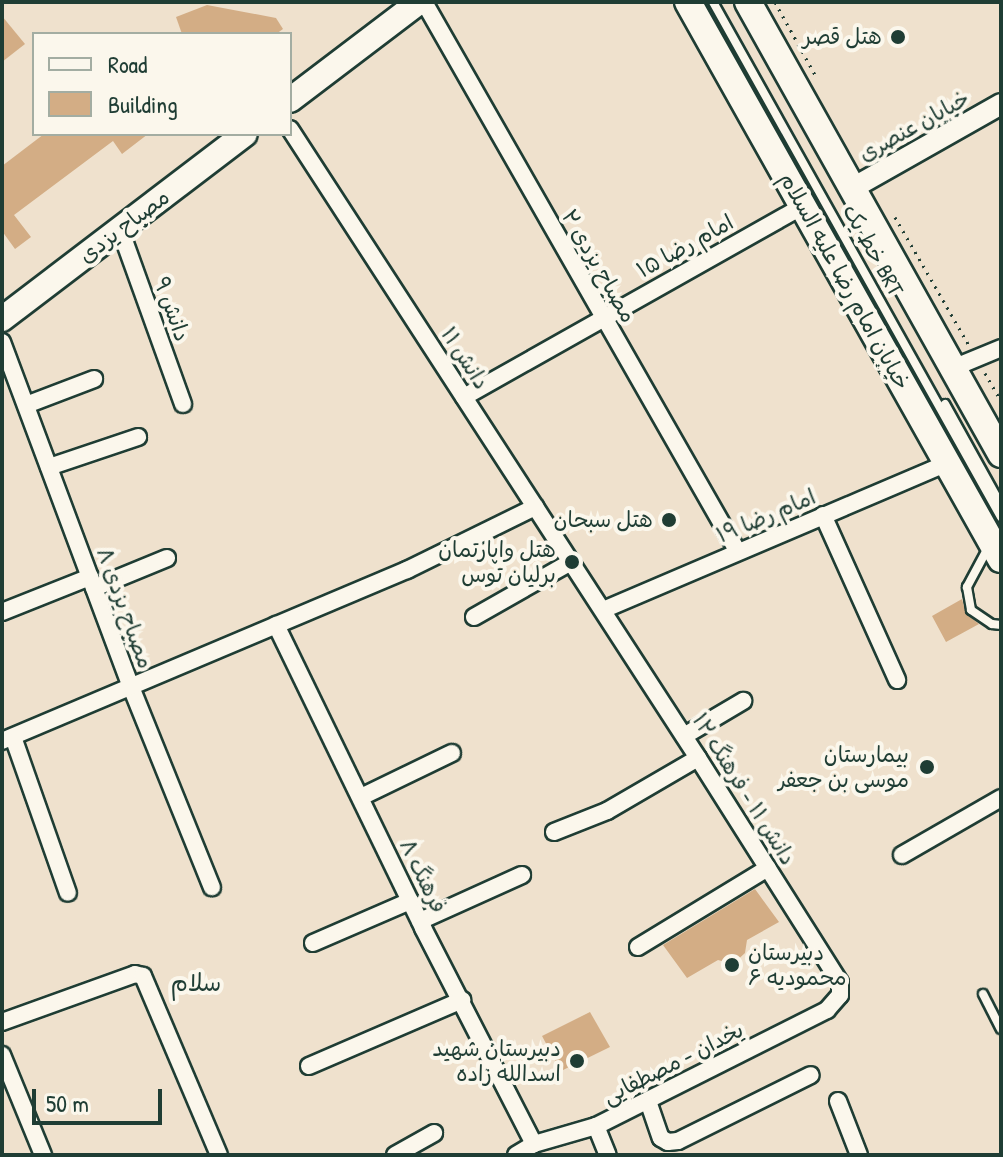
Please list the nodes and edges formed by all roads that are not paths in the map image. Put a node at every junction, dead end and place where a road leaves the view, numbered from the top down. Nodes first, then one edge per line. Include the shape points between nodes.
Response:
1 (422, 2) edge
2 (688, 2) edge
3 (716, 2) edge
4 (748, 2) edge
5 (292, 99) edge
6 (1001, 104) edge
7 (292, 132) edge
8 (242, 136) edge
9 (851, 189) junction
10 (803, 206) junction
11 (120, 229) junction
12 (5, 310) edge
13 (602, 316) junction
14 (2, 342) edge
15 (1001, 348) edge
16 (965, 363) junction
17 (94, 379) dead end
18 (464, 397) junction
19 (183, 404) dead end
20 (26, 405) junction
21 (138, 437) dead end
22 (1001, 454) edge
23 (947, 463) junction
24 (49, 467) junction
25 (1001, 505) edge
26 (535, 507) junction
27 (823, 515) junction
28 (1001, 517) edge
29 (996, 551) edge
30 (738, 552) junction
31 (167, 558) dead end
32 (571, 562) junction
33 (92, 583) junction
34 (603, 610) junction
35 (2, 612) edge
36 (474, 617) dead end
37 (276, 625) junction
38 (1001, 625) edge
39 (897, 680) dead end
40 (131, 687) junction
41 (743, 701) dead end
42 (684, 736) junction
43 (7, 739) edge
44 (452, 753) dead end
45 (698, 758) junction
46 (361, 797) junction
47 (1001, 798) edge
48 (554, 832) dead end
49 (902, 855) dead end
50 (768, 868) junction
51 (522, 875) dead end
52 (212, 887) dead end
53 (68, 893) dead end
54 (410, 901) junction
55 (420, 921) junction
56 (313, 943) dead end
57 (638, 947) dead end
58 (983, 994) dead end
59 (840, 995) joint
60 (462, 1000) junction
61 (2, 1022) edge
62 (1001, 1029) edge
63 (2, 1055) edge
64 (309, 1066) dead end
65 (811, 1075) dead end
66 (648, 1101) junction
67 (838, 1101) dead end
68 (596, 1126) junction
69 (434, 1133) dead end
70 (546, 1146) edge
71 (43, 1155) edge
72 (219, 1155) edge
73 (395, 1155) edge
74 (516, 1155) edge
75 (608, 1155) edge
76 (859, 1155) edge

1 - 5 main road
1 - 13 street, مصباح یزدی ۲
2 - 10 main road, خیابان امام رضا علیه السلام
3 - 25 lane, خط یک BRT
3 - 28 lane, خط یک BRT
4 - 9 main road
6 - 9 street, خیابان عنصری
7 - 18 street, دانش ۱۱
8 - 11 main road, مصباح یزدی
9 - 16 main road
10 - 13 street, امام رضا ۱۵
10 - 23 main road, خیابان امام رضا علیه السلام
11 - 12 main road, مصباح یزدی
11 - 19 street, دانش ۹
13 - 18 street, امام رضا ۱۵
13 - 30 street, مصباح یزدی ۲
14 - 20 street, مصباح یزدی ۸
15 - 16 street
16 - 22 main road
17 - 20 street
18 - 26 street, دانش ۱۱
20 - 24 street, مصباح یزدی ۸
21 - 24 street
23 - 27 street, امام رضا ۱۹
23 - 29 main road, خیابان امام رضا علیه السلام
24 - 33 street, مصباح یزدی ۸
26 - 32 street, دانش ۱۱
26 - 37 street via 407,570
27 - 30 street, امام رضا ۱۹
27 - 39 street
29 - 38 lane via 967,587 971,610
30 - 34 street, امام رضا ۱۹
31 - 33 street
32 - 34 street, دانش ۱۱
32 - 36 street
33 - 35 street
33 - 40 street, مصباح یزدی ۸
34 - 42 street, دانش ۱۱ - فرهنگ ۱۲
37 - 40 street
37 - 46 street, فرهنگ ۸
40 - 43 street
40 - 52 street, مصباح یزدی ۸
41 - 42 street
42 - 45 street, دانش ۱۱ - فرهنگ ۱۲
43 - 53 street
44 - 46 street
45 - 48 street via 607,811
45 - 50 street, دانش ۱۱ - فرهنگ ۱۲
46 - 54 street, فرهنگ ۸
47 - 49 street
50 - 57 street
50 - 59 street, دانش ۱۱ - فرهنگ ۱۲ via 840,983
51 - 55 street
54 - 55 street, فرهنگ ۸
54 - 56 street
55 - 60 street, فرهنگ ۸
58 - 62 lane
59 - 66 street, یخدان - مصطفایی via 827,1010
60 - 64 street
60 - 70 street, فرهنگ ۸
61 - 72 street via 135,974 143,976
63 - 71 street
65 - 66 street via 678,1141 661,1138
66 - 68 street, یخدان - مصطفایی
67 - 76 street
68 - 70 street, یخدان - مصطفایی
68 - 75 street
69 - 73 street
70 - 74 street, یخدان - مصطفایی

